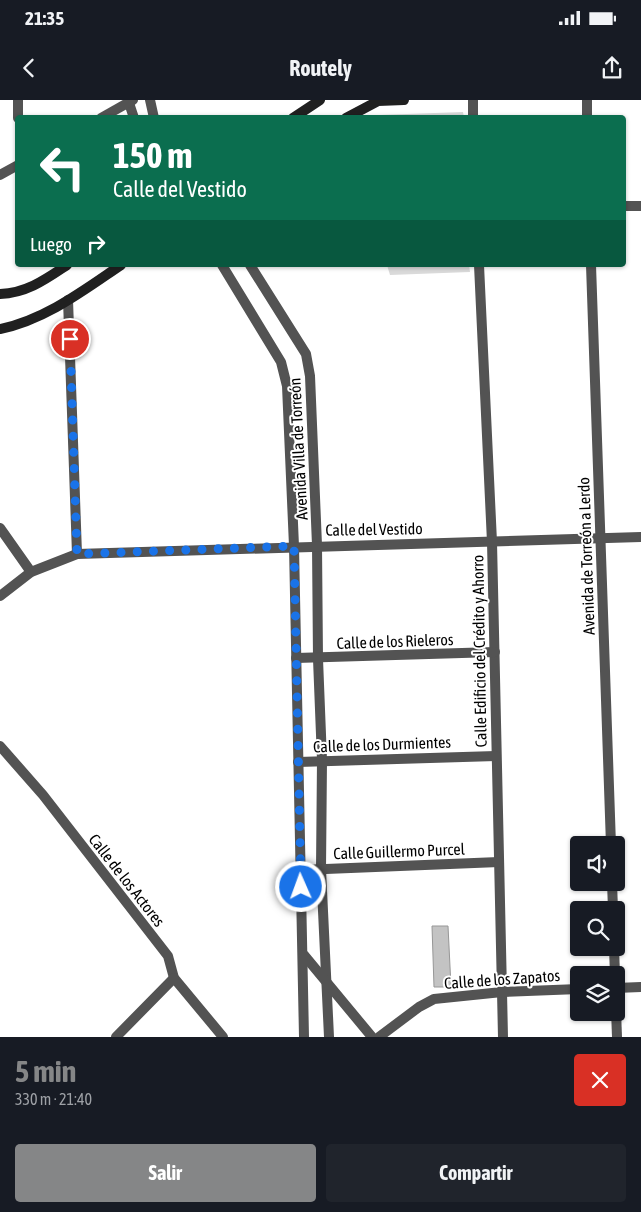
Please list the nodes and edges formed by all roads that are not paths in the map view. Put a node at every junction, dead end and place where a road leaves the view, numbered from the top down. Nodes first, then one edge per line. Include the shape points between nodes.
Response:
1 (18, 100) edge
2 (150, 100) edge
3 (320, 100) edge
4 (378, 100) edge
5 (404, 100) edge
6 (473, 100) edge
7 (587, 100) edge
8 (130, 101) edge
9 (18, 115) edge
10 (106, 115) edge
11 (133, 115) edge
12 (153, 115) edge
13 (298, 115) edge
14 (351, 115) edge
15 (473, 115) edge
16 (587, 115) edge
17 (15, 167) edge
18 (0, 175) edge
19 (626, 206) edge
20 (641, 206) edge
21 (64, 267) edge
22 (118, 267) edge
23 (223, 267) edge
24 (251, 267) edge
25 (478, 267) edge
26 (592, 267) edge
27 (0, 294) edge
28 (68, 300) junction
29 (0, 329) edge
30 (0, 528) edge
31 (641, 537) edge
32 (600, 539) junction
33 (492, 542) junction
34 (317, 545) junction
35 (294, 546) junction
36 (77, 554) junction
37 (30, 572) junction
38 (0, 596) edge
39 (495, 652) junction
40 (296, 658) junction
41 (318, 659) junction
42 (0, 746) edge
43 (496, 756) junction
44 (322, 760) junction
45 (298, 762) junction
46 (610, 836) edge
47 (499, 862) junction
48 (321, 869) junction
49 (301, 870) junction
50 (304, 955) junction
51 (174, 978) junction
52 (327, 981) junction
53 (641, 987) edge
54 (625, 988) edge
55 (570, 989) edge
56 (502, 992) junction
57 (616, 1021) edge
58 (116, 1037) edge
59 (223, 1037) edge
60 (304, 1037) edge
61 (328, 1037) edge
62 (372, 1037) edge
63 (379, 1037) edge
64 (503, 1037) edge
65 (617, 1037) edge

1 - 9 street
2 - 12 street
3 - 13 main road
4 - 5 main road
4 - 14 main road
6 - 15 street
7 - 16 street
8 - 10 street
8 - 11 street
17 - 18 street
19 - 20 street
21 - 27 main road via 34,286
22 - 28 main road
23 - 35 street, Avenida Villa de Torreón via 281,362 287,386
24 - 34 street, Avenida Villa de Torreón via 306,354 310,376
25 - 33 street, Calle Edificio del Crédito y Ahorro
26 - 32 street, Avenida de Torreón a Lerdo
28 - 29 main road via 28,321
28 - 36 street
30 - 37 street
31 - 32 street, Calle del Vestido
32 - 33 street, Calle del Vestido
32 - 46 street, Avenida de Torreón a Lerdo
33 - 34 street, Calle del Vestido
33 - 39 street, Calle Edificio del Crédito y Ahorro
34 - 35 street, Calle del Vestido
34 - 41 street, Avenida Villa de Torreón
35 - 36 street, Calle del Vestido
35 - 40 street, Avenida Villa de Torreón
36 - 37 street, Calle del Vestido
37 - 38 street, Calle del Vestido
39 - 41 street, Calle de los Rieleros
39 - 43 street, Calle Edificio del Crédito y Ahorro
40 - 41 street, Calle de los Rieleros
40 - 45 street, Avenida Villa de Torreón
41 - 44 street, Avenida Villa de Torreón
42 - 51 street, Calle de los Actores via 43,795 168,956
43 - 44 street, Calle de los Durmientes
43 - 47 street, Calle Edificio del Crédito y Ahorro
44 - 45 street, Calle de los Durmientes
44 - 48 street, Avenida Villa de Torreón
45 - 49 street, Avenida Villa de Torreón
47 - 48 street, Calle Guillermo Purcel
47 - 56 street, Calle Edificio del Crédito y Ahorro
48 - 49 street, Calle Guillermo Purcel
48 - 52 street, Avenida Villa de Torreón
49 - 50 street, Avenida Villa de Torreón
50 - 52 street
50 - 60 street, Avenida Villa de Torreón
51 - 58 street
51 - 59 street, Calle de los Actores
52 - 61 street, Avenida Villa de Torreón
52 - 62 street
53 - 54 street
55 - 56 street, Calle de los Zapatos
56 - 63 street, Calle de los Zapatos via 434,999
56 - 64 street, Calle Edificio del Crédito y Ahorro
57 - 65 street

